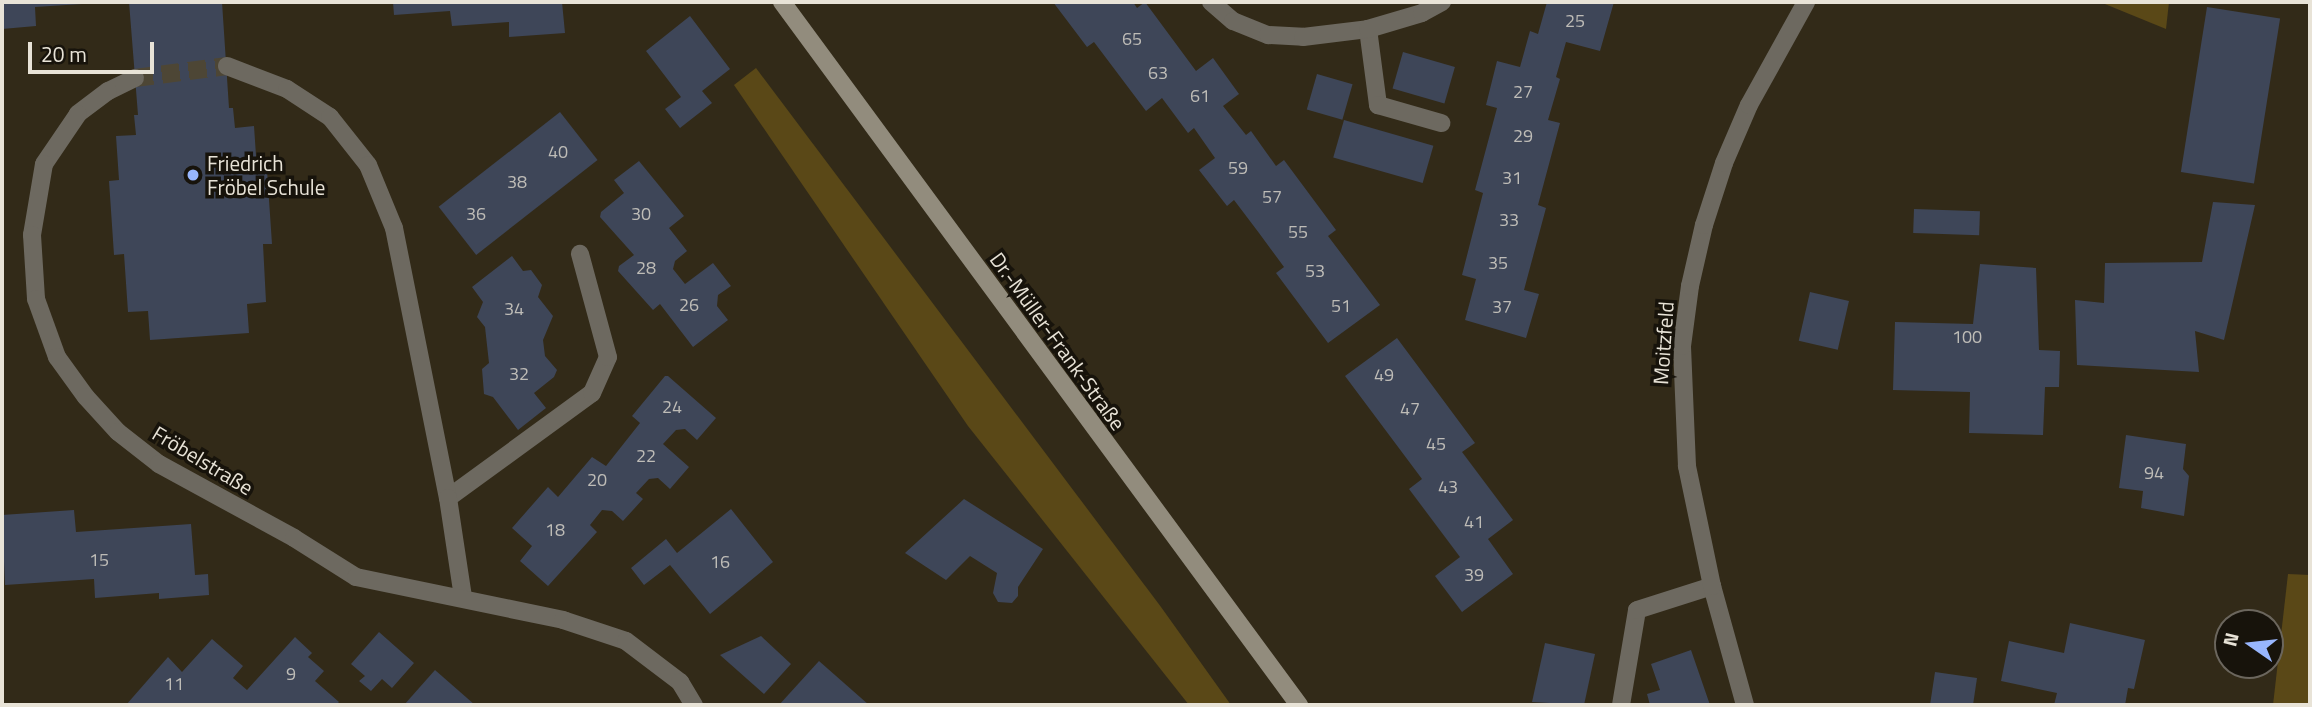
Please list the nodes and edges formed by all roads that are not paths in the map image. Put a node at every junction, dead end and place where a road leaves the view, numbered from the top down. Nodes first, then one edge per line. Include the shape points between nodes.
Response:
1 (782, 2) edge
2 (1211, 2) edge
3 (1442, 2) edge
4 (1806, 2) edge
5 (1368, 30) junction
6 (227, 66) tunnel mouth
7 (135, 78) tunnel mouth
8 (1441, 123) dead end
9 (580, 254) dead end
10 (448, 498) junction
11 (1712, 586) junction
12 (463, 597) junction
13 (694, 705) edge
14 (1299, 705) edge
15 (1620, 705) edge
16 (1745, 705) edge

1 - 14 main road, Dr.-Müller-Frank-Straße
2 - 5 street via 1233,22 1268,35 1303,37
3 - 5 street
4 - 11 street, Moitzfeld via 1749,105 1724,163 1690,286 1682,346 1683,416 1687,466
5 - 8 street via 1378,105
6 - 10 street via 287,89 330,117 368,166 394,228
7 - 12 street, Fröbelstraße via 107,90 78,114 44,164 32,235 36,299 57,357 118,432 159,464 356,577
9 - 10 street via 608,357 592,393
10 - 12 street
11 - 15 street via 1637,610
11 - 16 street, Moitzfeld
12 - 13 street, Fröbelstraße via 562,620 626,641 680,682

